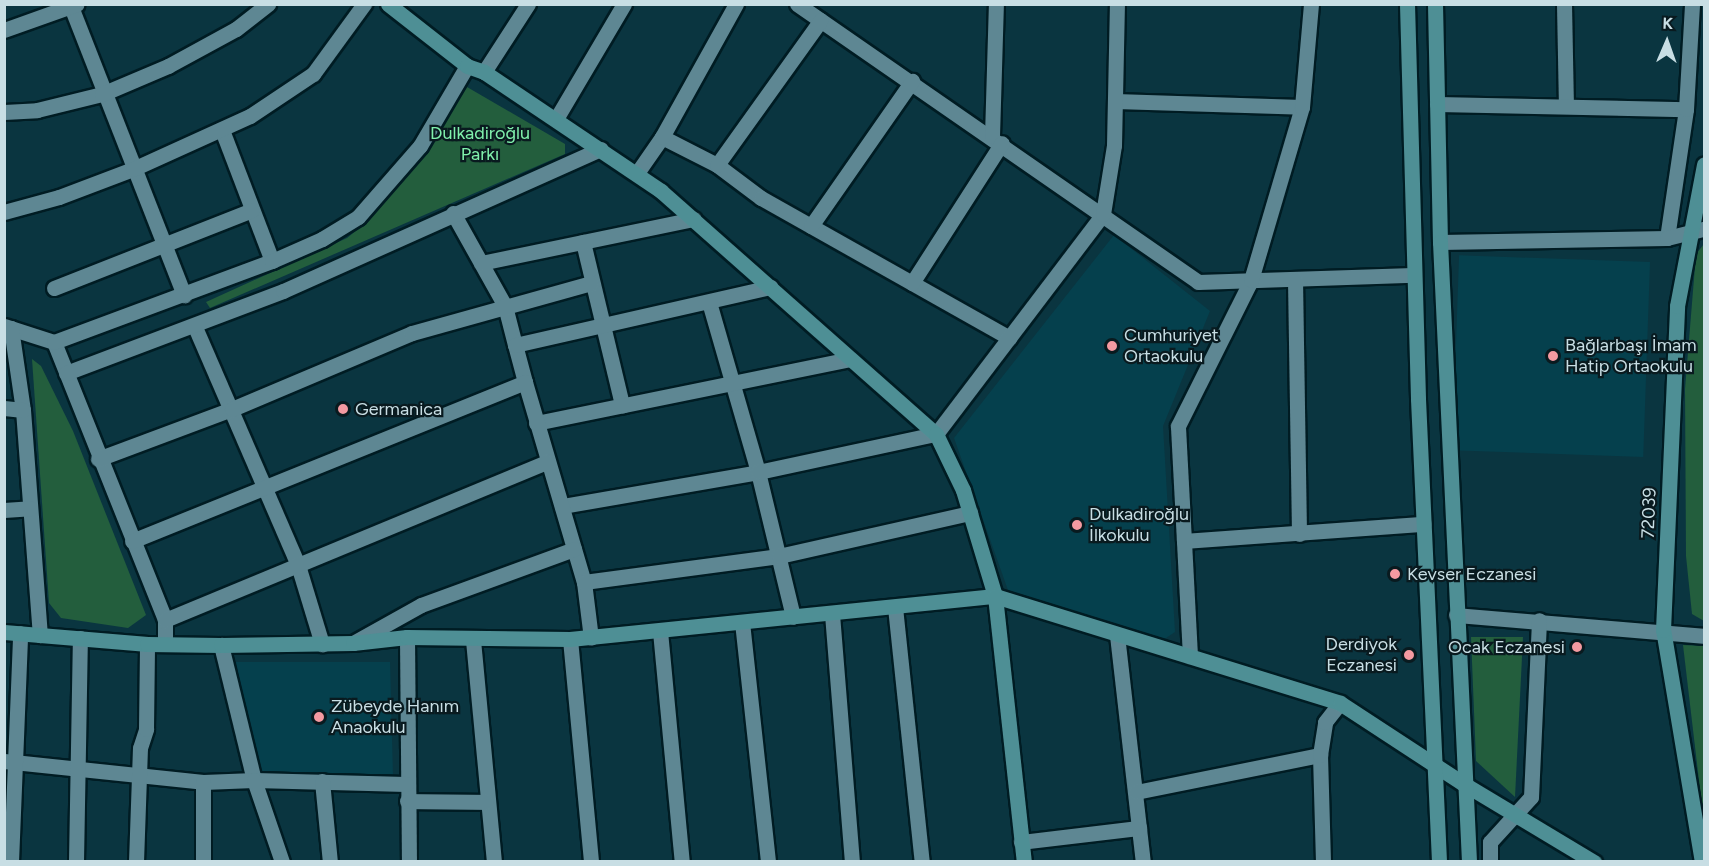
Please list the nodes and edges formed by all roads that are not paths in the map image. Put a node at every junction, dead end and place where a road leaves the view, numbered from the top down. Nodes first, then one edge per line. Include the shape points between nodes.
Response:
1 (268, 4) edge
2 (364, 4) edge
3 (388, 4) edge
4 (528, 4) edge
5 (624, 4) edge
6 (736, 4) edge
7 (797, 4) edge
8 (996, 4) edge
9 (1117, 4) edge
10 (1311, 4) edge
11 (1407, 4) edge
12 (1435, 4) edge
13 (1564, 4) edge
14 (1692, 4) edge
15 (73, 5) edge
16 (821, 20) junction
17 (4, 30) edge
18 (467, 66) junction
19 (484, 72) junction
20 (912, 81) junction
21 (102, 94) junction
22 (1116, 101) junction
23 (1437, 104) junction
24 (1566, 104) junction
25 (1302, 107) junction
26 (1686, 109) junction
27 (4, 112) edge
28 (556, 119) junction
29 (222, 130) junction
30 (662, 137) junction
31 (997, 140) junction
32 (601, 149) junction
33 (717, 165) junction
34 (1704, 165) edge
35 (133, 169) junction
36 (637, 173) junction
37 (252, 210) junction
38 (4, 212) edge
39 (453, 213) junction
40 (1103, 214) junction
41 (693, 219) junction
42 (811, 226) junction
43 (1698, 230) edge
44 (1667, 238) junction
45 (583, 242) junction
46 (1440, 242) junction
47 (164, 245) junction
48 (272, 261) junction
49 (481, 263) junction
50 (1413, 275) junction
51 (1295, 279) junction
52 (1251, 280) junction
53 (912, 282) junction
54 (591, 283) junction
55 (770, 287) junction
56 (54, 288) dead end
57 (184, 295) junction
58 (709, 302) junction
59 (504, 306) junction
60 (601, 324) junction
61 (8, 327) edge
62 (195, 327) junction
63 (1010, 338) junction
64 (54, 342) junction
65 (515, 345) junction
66 (850, 358) junction
67 (66, 373) junction
68 (525, 382) junction
69 (730, 383) junction
70 (622, 405) junction
71 (4, 408) edge
72 (232, 409) junction
73 (23, 410) junction
74 (536, 423) junction
75 (936, 434) junction
76 (98, 459) junction
77 (547, 462) junction
78 (758, 472) junction
79 (262, 487) junction
80 (562, 506) junction
81 (30, 508) junction
82 (4, 510) edge
83 (970, 513) junction
84 (1423, 524) junction
85 (1299, 534) junction
86 (132, 541) junction
87 (1184, 541) junction
88 (574, 549) junction
89 (779, 556) junction
90 (298, 565) junction
91 (584, 582) junction
92 (995, 596) junction
93 (895, 607) junction
94 (832, 614) junction
95 (1456, 615) junction
96 (793, 617) junction
97 (165, 620) junction
98 (1539, 620) junction
99 (742, 622) junction
100 (1663, 630) junction
101 (660, 631) junction
102 (12, 632) edge
103 (40, 635) junction
104 (1117, 635) junction
105 (1704, 636) edge
106 (407, 637) junction
107 (80, 638) junction
108 (591, 638) junction
109 (570, 639) junction
110 (473, 640) junction
111 (353, 643) junction
112 (147, 644) junction
113 (165, 644) junction
114 (322, 644) junction
115 (221, 645) junction
116 (1190, 656) junction
117 (1340, 703) junction
118 (1320, 754) junction
119 (10, 761) edge
120 (1436, 764) junction
121 (80, 768) junction
122 (140, 777) junction
123 (254, 780) junction
124 (322, 781) junction
125 (203, 782) junction
126 (406, 784) junction
127 (1464, 784) junction
128 (1136, 792) junction
129 (407, 801) junction
130 (486, 802) junction
131 (1514, 815) junction
132 (1139, 828) junction
133 (1021, 842) junction
134 (11, 861) edge
135 (76, 861) edge
136 (136, 861) edge
137 (203, 861) edge
138 (282, 861) edge
139 (330, 861) edge
140 (409, 861) edge
141 (494, 861) edge
142 (591, 861) edge
143 (682, 861) edge
144 (768, 861) edge
145 (852, 861) edge
146 (922, 861) edge
147 (1024, 861) edge
148 (1143, 861) edge
149 (1323, 861) edge
150 (1439, 861) edge
151 (1469, 861) edge
152 (1490, 861) edge
153 (1594, 861) edge
154 (1702, 861) edge

1 - 21 street via 236,29 168,66
2 - 29 street via 313,75
3 - 18 main road
4 - 19 street
5 - 28 street
6 - 30 street
7 - 16 street
8 - 31 street
9 - 22 street
10 - 25 street
11 - 50 main road
12 - 23 main road
13 - 24 street
14 - 26 street
15 - 17 street
15 - 21 street
16 - 20 street
16 - 33 street
18 - 19 main road
18 - 48 street via 420,146 358,217 322,239
19 - 28 main road
20 - 31 street
20 - 42 street
21 - 27 street via 37,110
21 - 35 street
22 - 25 street
22 - 40 street via 1114,145
23 - 24 street
23 - 46 main road
24 - 26 street
25 - 52 street
26 - 44 street
28 - 32 main road
29 - 35 street
29 - 37 street
30 - 33 street
30 - 36 street
31 - 40 street
31 - 53 street
32 - 36 main road
32 - 39 street
33 - 42 street via 761,198
34 - 43 main road, 72039
35 - 38 street via 59,197
35 - 47 street
36 - 41 main road
37 - 47 street
37 - 48 street
39 - 49 street
39 - 62 street
40 - 52 street via 1198,282
40 - 63 street
41 - 45 street
41 - 55 main road
42 - 53 street
43 - 44 street
43 - 100 main road, 72039 via 1677,306
44 - 46 street
45 - 49 street
45 - 54 street
46 - 95 main road
47 - 56 street
47 - 57 street
48 - 57 street
49 - 59 street
50 - 51 street
50 - 84 main road
51 - 52 street
51 - 85 street
52 - 87 street via 1178,426
53 - 63 street
54 - 59 street
54 - 60 street
55 - 58 street
55 - 66 main road
57 - 64 street
58 - 60 street
58 - 69 street
59 - 65 street
59 - 72 street via 412,333
60 - 65 street
60 - 70 street
61 - 64 street
61 - 73 street
62 - 67 street
62 - 72 street
63 - 75 street
64 - 67 street
65 - 68 street
66 - 69 street
66 - 75 main road
67 - 76 street
68 - 74 street
68 - 79 street
69 - 70 street
69 - 78 street
70 - 74 street
71 - 73 street
72 - 76 street
72 - 79 street
73 - 81 street
74 - 77 street
75 - 78 street
75 - 83 main road
76 - 86 street
77 - 80 street
77 - 90 street
78 - 80 street
78 - 89 street
79 - 86 street
79 - 90 street
80 - 88 street
81 - 82 street
81 - 103 street
83 - 89 street
83 - 92 main road
84 - 85 street
84 - 120 main road
85 - 87 street
86 - 97 street
87 - 116 street
88 - 91 street
88 - 111 street via 421,605
89 - 91 street
89 - 96 street
90 - 97 street
90 - 114 street
91 - 108 street
92 - 93 main road
92 - 104 main road
92 - 133 main road
93 - 94 main road
93 - 146 street
94 - 96 main road
94 - 145 street
95 - 98 street
95 - 127 main road
96 - 99 main road
97 - 113 street
98 - 100 street
98 - 131 street via 1531,797
99 - 101 main road
99 - 144 street
100 - 105 street
100 - 154 main road, 72039
101 - 108 main road
101 - 143 street
102 - 103 main road
102 - 119 street
103 - 107 main road
104 - 116 main road
104 - 128 street
106 - 110 main road
106 - 111 main road
106 - 126 street
107 - 112 main road
107 - 121 street
108 - 109 main road
109 - 110 main road
109 - 142 street
110 - 130 street
111 - 114 main road
112 - 113 main road
112 - 122 street via 146,729 140,748
113 - 115 main road
114 - 115 main road
115 - 123 street
116 - 117 main road
117 - 118 street via 1325,722
117 - 120 main road
118 - 128 street
118 - 149 street
119 - 121 street
119 - 134 street
120 - 127 main road
120 - 150 main road
121 - 122 street
121 - 135 street
122 - 125 street
122 - 136 street
123 - 124 street
123 - 125 street
123 - 138 street
124 - 126 street
124 - 139 street
125 - 137 street
126 - 129 street
127 - 131 main road
127 - 151 main road
128 - 132 street
129 - 130 street
129 - 140 street
130 - 141 street
131 - 152 street via 1490,842
131 - 153 main road
132 - 133 street
132 - 148 street
133 - 147 main road

